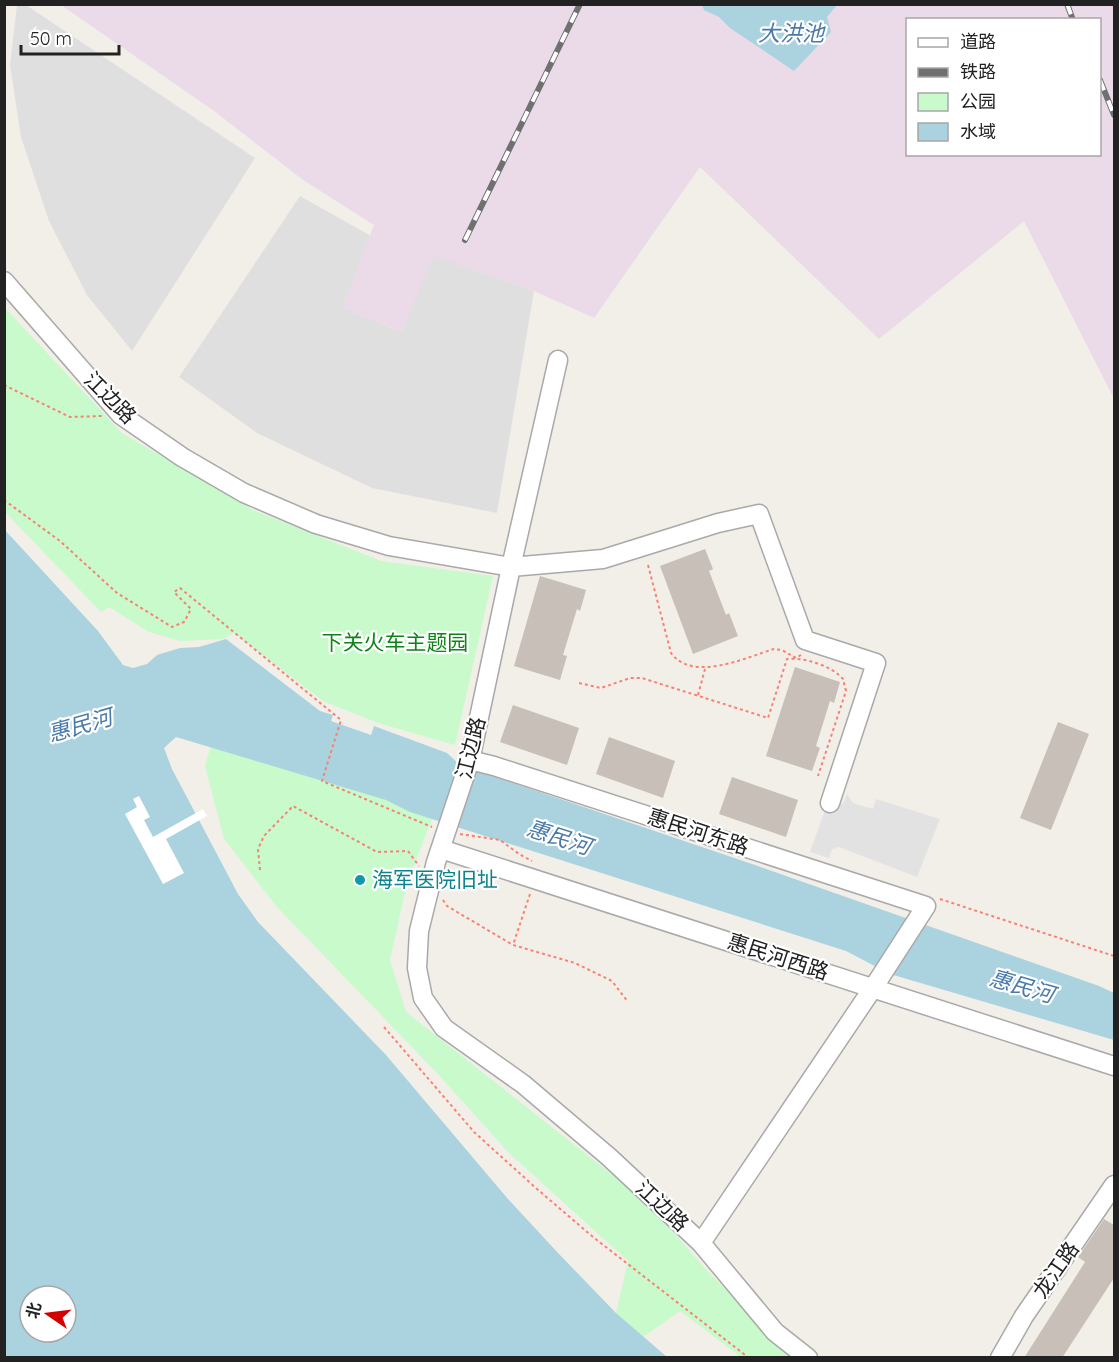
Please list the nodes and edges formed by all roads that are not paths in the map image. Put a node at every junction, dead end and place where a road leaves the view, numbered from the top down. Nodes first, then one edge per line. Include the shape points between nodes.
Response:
1 (4, 281) edge
2 (558, 360) dead end
3 (511, 567) junction
4 (470, 760) junction
5 (830, 803) dead end
6 (443, 841) junction
7 (875, 985) junction
8 (1114, 1066) edge
9 (1114, 1185) edge
10 (701, 1243) junction
11 (808, 1358) edge
12 (1000, 1358) edge

1 - 3 street, 江边路 via 121,415 244,493 316,524 389,546
2 - 3 street
3 - 4 street, 江边路
3 - 5 street via 603,559 759,514 807,640 876,663
4 - 6 street, 江边路
4 - 7 street, 惠民河东路 via 925,910
6 - 7 street, 惠民河西路 via 534,879
6 - 10 street, 江边路 via 419,932 417,968 423,998 444,1028 531,1092 609,1157
7 - 8 street, 惠民河西路
7 - 10 street
9 - 12 street, 龙江路 via 1024,1316
10 - 11 street, 江边路 via 775,1332

